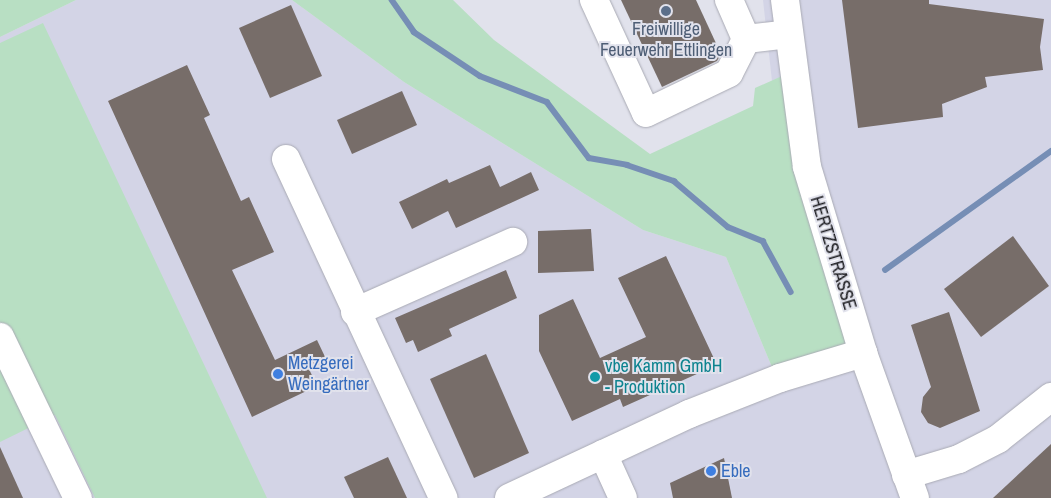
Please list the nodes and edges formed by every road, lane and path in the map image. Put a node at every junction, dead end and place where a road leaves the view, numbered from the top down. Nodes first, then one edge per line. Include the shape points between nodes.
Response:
1 (594, 0) edge
2 (729, 0) edge
3 (785, 0) edge
4 (789, 34) junction
5 (746, 39) junction
6 (286, 160) dead end
7 (513, 242) dead end
8 (355, 312) junction
9 (0, 337) edge
10 (863, 353) junction
11 (1051, 398) edge
12 (603, 454) junction
13 (910, 487) edge
14 (618, 497) edge
15 (78, 498) edge
16 (444, 498) edge
17 (509, 498) edge

1 - 5 street via 646,113 730,73
2 - 5 street
3 - 4 street, HERTZSTRASSE
4 - 5 street
4 - 10 street, HERTZSTRASSE via 807,168
6 - 8 street
7 - 8 street
8 - 16 street
9 - 15 street
10 - 12 street via 780,378
10 - 13 street, HERTZSTRASSE
11 - 13 street via 998,439
12 - 14 street
12 - 17 street

